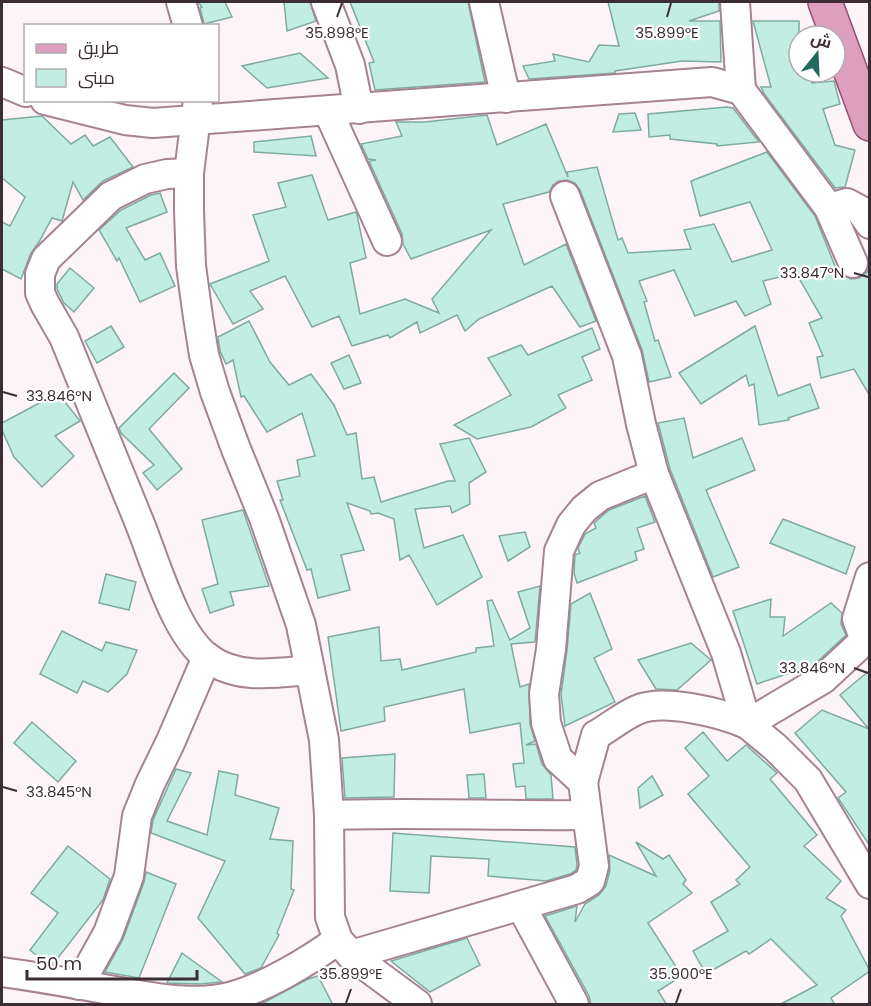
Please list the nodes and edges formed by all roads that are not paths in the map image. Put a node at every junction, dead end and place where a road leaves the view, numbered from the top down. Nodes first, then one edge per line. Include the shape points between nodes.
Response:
1 (181, 2) edge
2 (326, 2) edge
3 (484, 2) edge
4 (735, 2) edge
5 (825, 2) edge
6 (187, 24) edge
7 (2, 82) edge
8 (741, 90) junction
9 (24, 91) edge
10 (506, 98) junction
11 (53, 102) edge
12 (359, 109) junction
13 (197, 110) edge
14 (328, 111) junction
15 (870, 124) edge
16 (189, 173) junction
17 (565, 196) dead end
18 (829, 208) junction
19 (870, 224) edge
20 (387, 241) dead end
21 (853, 263) dead end
22 (654, 474) junction
23 (870, 577) edge
24 (867, 639) edge
25 (207, 657) junction
26 (310, 670) junction
27 (747, 724) junction
28 (583, 782) junction
29 (329, 815) junction
30 (586, 815) junction
31 (870, 884) edge
32 (521, 906) junction
33 (344, 947) junction
34 (2, 972) edge
35 (79, 985) junction
36 (417, 1005) edge
37 (574, 1005) edge

1 - 6 street
2 - 12 street via 350,65
3 - 10 street
4 - 8 street
5 - 15 main road
7 - 9 street
8 - 10 street via 712,82
8 - 18 street
10 - 12 street
11 - 13 street via 153,123
12 - 14 street
13 - 14 street
13 - 16 street
14 - 20 street
16 - 25 street via 145,179 111,196 46,259 39,280 40,293 64,337 173,605 190,638
16 - 26 street via 191,266 204,356 289,589
17 - 22 street via 627,356
18 - 19 street via 847,202 860,210
18 - 21 street
22 - 27 street via 726,653
22 - 28 street via 600,496 571,525 559,551 544,694 546,723 558,759
23 - 24 street via 857,618
24 - 27 street via 823,679
25 - 26 street via 251,674
25 - 35 street via 137,816 129,876 108,933
26 - 29 street via 324,740
27 - 28 street via 723,714 672,706 638,709 596,735
27 - 31 street via 808,780
28 - 30 street
29 - 30 street
29 - 33 street via 330,917
30 - 32 street via 594,866 590,881 577,889
32 - 33 street
32 - 37 street
33 - 35 street via 316,955 256,988 209,1000 157,998
33 - 36 street
34 - 35 street

